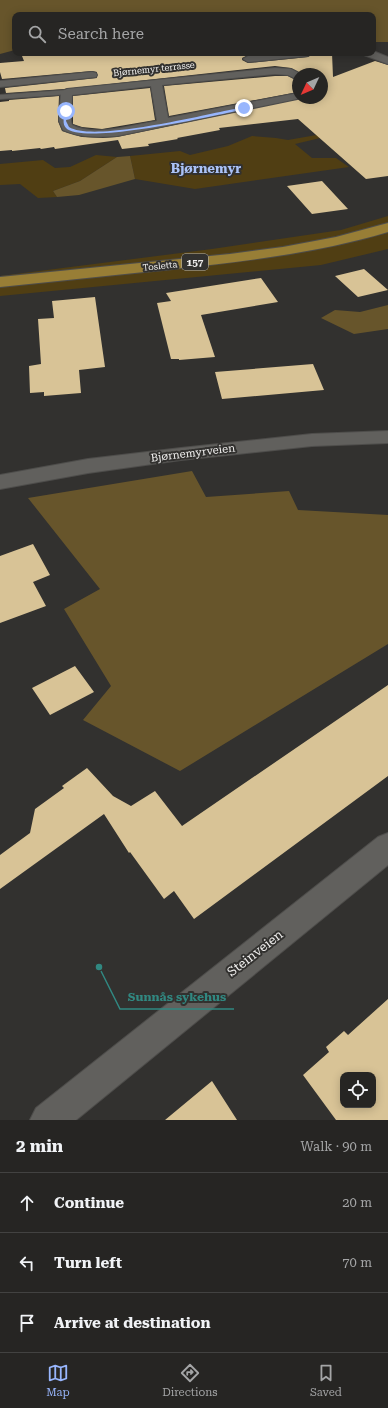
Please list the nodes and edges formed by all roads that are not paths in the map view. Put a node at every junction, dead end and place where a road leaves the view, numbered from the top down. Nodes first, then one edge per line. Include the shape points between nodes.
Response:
1 (277, 56) edge
2 (376, 56) edge
3 (240, 60) dead end
4 (388, 61) edge
5 (292, 72) edge
6 (103, 74) dead end
7 (156, 82) junction
8 (0, 84) edge
9 (67, 92) junction
10 (1, 97) edge
11 (292, 97) edge
12 (163, 123) junction
13 (388, 227) edge
14 (0, 282) edge
15 (388, 437) edge
16 (0, 482) edge
17 (388, 847) edge
18 (48, 1120) edge

1 - 3 street
2 - 4 street
5 - 7 street via 275,71
6 - 8 street, Bjørnemyr terrasse
7 - 9 street
7 - 12 street
9 - 10 lane
9 - 12 street via 65,121 70,129 90,133 116,132
11 - 12 street
13 - 14 main road, Tosletta / 157 via 278,252
15 - 16 street, Bjørnemyrveien via 312,440 181,454 88,466
17 - 18 street, Steinveien

